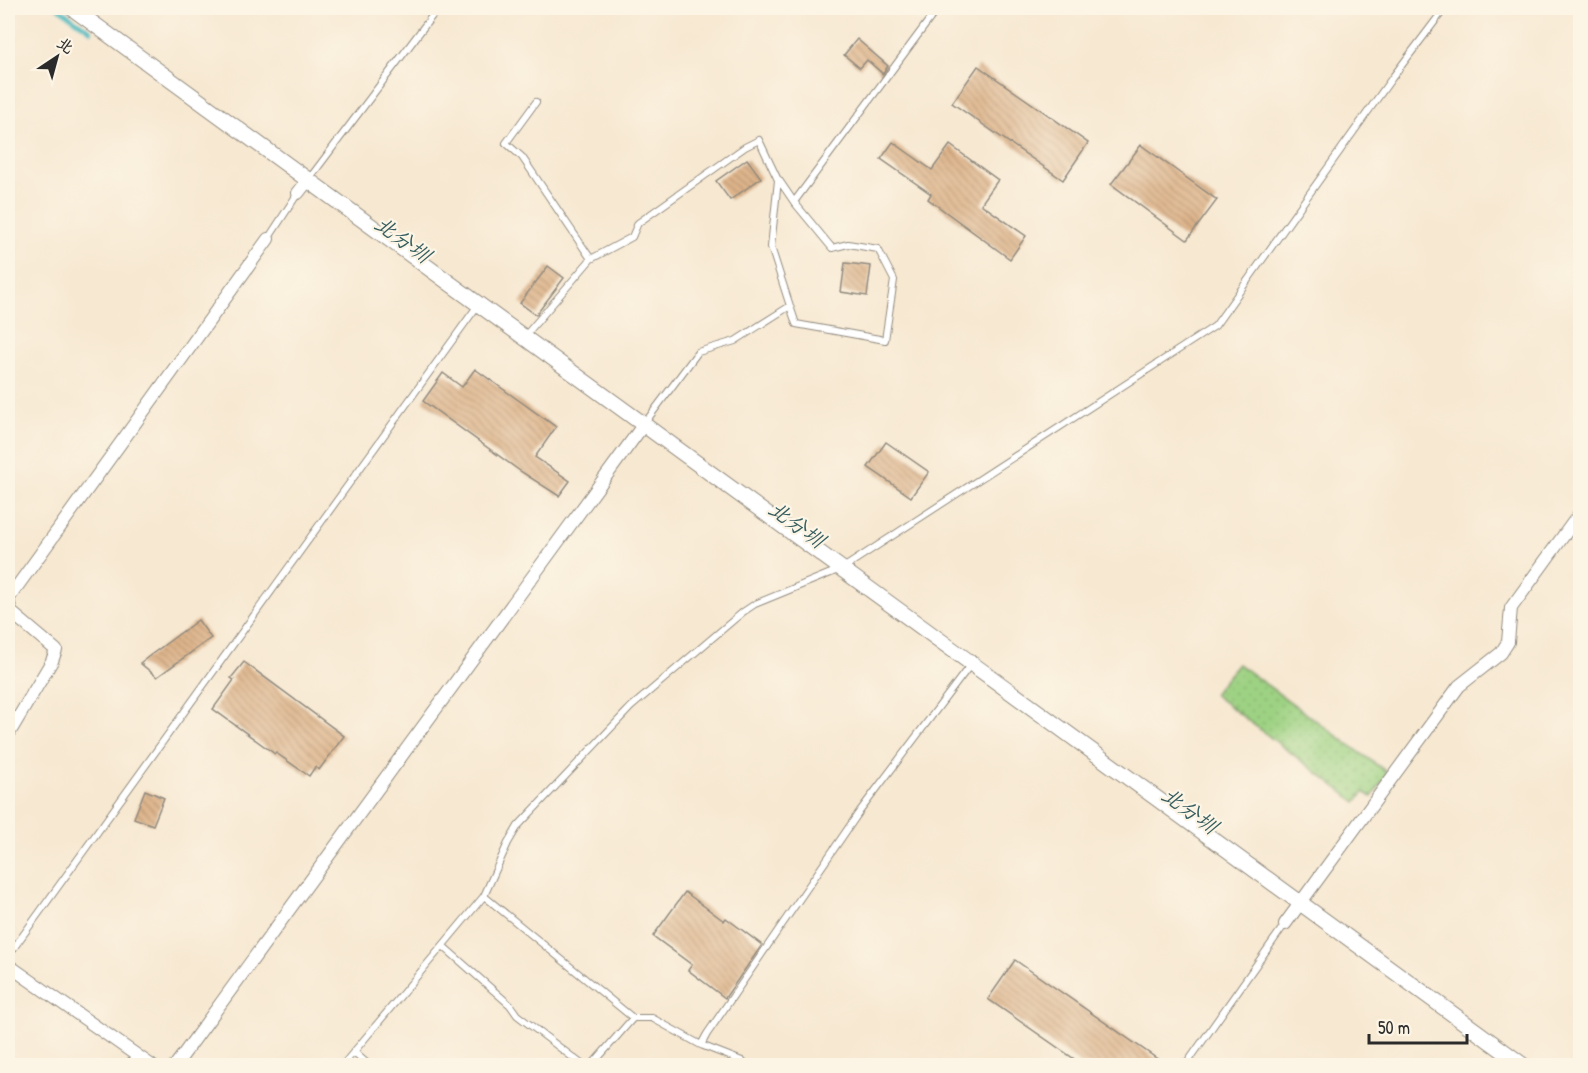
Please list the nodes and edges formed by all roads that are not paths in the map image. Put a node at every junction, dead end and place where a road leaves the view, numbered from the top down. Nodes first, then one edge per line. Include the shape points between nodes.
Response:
1 (72, 8) edge
2 (438, 8) edge
3 (938, 8) edge
4 (1445, 8) edge
5 (536, 102) dead end
6 (309, 179) junction
7 (778, 180) junction
8 (298, 193) joint
9 (794, 202) junction
10 (268, 239) joint
11 (591, 259) junction
12 (790, 306) junction
13 (474, 310) junction
14 (524, 337) junction
15 (640, 430) junction
16 (1581, 513) edge
17 (843, 568) junction
18 (968, 668) junction
19 (8, 735) edge
20 (484, 896) junction
21 (1301, 902) junction
22 (1285, 924) joint
23 (443, 946) junction
24 (8, 956) edge
25 (8, 965) edge
26 (633, 1018) junction
27 (701, 1045) junction
28 (354, 1052) junction
29 (152, 1065) edge
30 (175, 1065) edge
31 (342, 1065) edge
32 (370, 1065) edge
33 (458, 1065) edge
34 (477, 1065) edge
35 (584, 1065) edge
36 (591, 1065) edge
37 (747, 1065) edge
38 (1185, 1065) edge
39 (1524, 1065) edge

1 - 6 street
2 - 6 lane
3 - 9 lane
4 - 17 lane via 1215,326
5 - 11 lane via 506,142 522,157
6 - 8 street
6 - 13 street
7 - 9 lane
7 - 11 lane via 759,140 638,224 632,237
7 - 12 lane via 771,248
8 - 10 lane
9 - 12 lane via 832,248 848,244 878,249 894,280 885,340 796,324
10 - 19 street via 8,599 11,612 56,650
11 - 14 lane
12 - 15 lane via 735,341 698,352
13 - 14 street
13 - 24 lane
14 - 15 street
15 - 17 street
15 - 30 street
16 - 21 street via 1511,608 1508,642 1501,653 1459,686
17 - 18 street
17 - 20 lane via 755,604 631,707 518,826
18 - 21 street
18 - 27 lane via 860,811
20 - 23 lane
20 - 26 lane
21 - 22 street
21 - 39 street
22 - 38 lane
23 - 28 lane
23 - 35 lane via 518,1015
25 - 29 street
26 - 27 lane via 652,1018
26 - 36 lane
27 - 37 lane
28 - 31 lane
28 - 32 lane
33 - 34 lane

